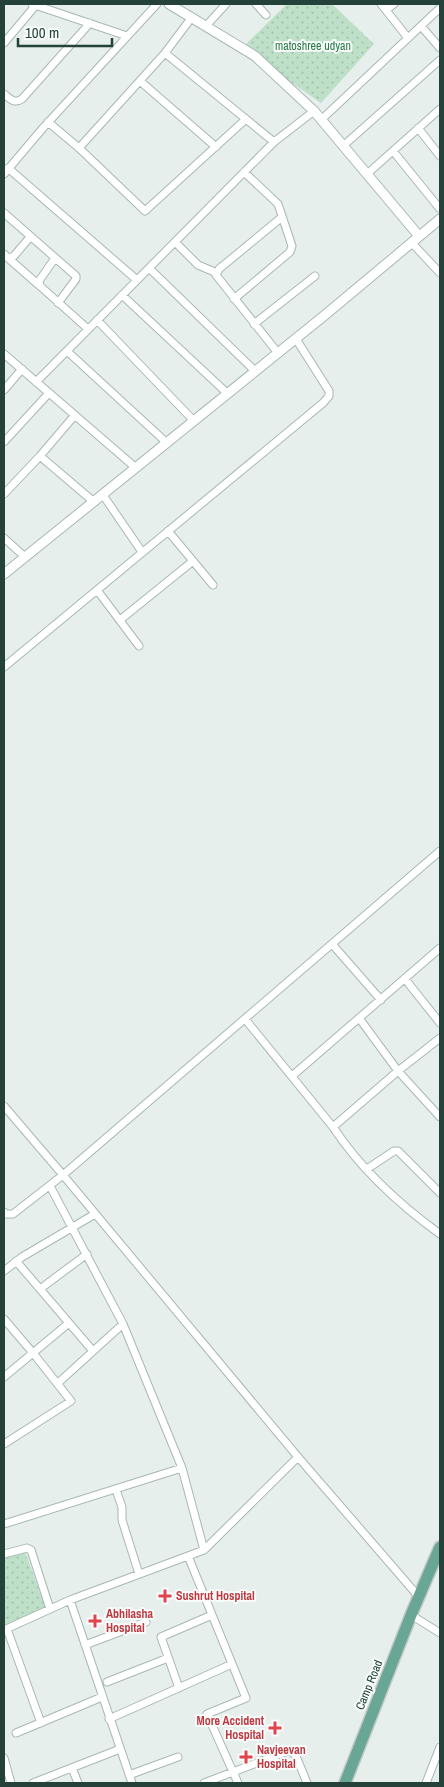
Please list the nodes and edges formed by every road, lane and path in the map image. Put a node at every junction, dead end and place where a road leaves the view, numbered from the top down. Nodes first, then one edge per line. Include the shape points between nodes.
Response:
1 (34, 4) edge
2 (157, 4) edge
3 (169, 4) edge
4 (226, 4) edge
5 (256, 4) edge
6 (381, 4) edge
7 (394, 4) edge
8 (440, 8) edge
9 (386, 10) junction
10 (266, 15) dead end
11 (192, 17) junction
12 (90, 23) junction
13 (206, 26) junction
14 (421, 26) junction
15 (128, 36) junction
16 (408, 38) junction
17 (4, 43) edge
18 (440, 48) edge
19 (165, 53) junction
20 (440, 60) edge
21 (140, 81) junction
22 (4, 94) edge
23 (440, 108) edge
24 (314, 112) junction
25 (246, 119) junction
26 (321, 120) junction
27 (48, 122) junction
28 (418, 128) junction
29 (274, 142) junction
30 (343, 146) junction
31 (216, 147) junction
32 (79, 148) junction
33 (393, 151) junction
34 (440, 156) edge
35 (6, 171) edge
36 (244, 172) junction
37 (367, 174) junction
38 (440, 209) edge
39 (4, 213) edge
40 (282, 217) junction
41 (440, 219) edge
42 (30, 237) junction
43 (415, 239) junction
44 (175, 242) junction
45 (6, 256) edge
46 (55, 258) junction
47 (149, 268) junction
48 (440, 273) edge
49 (217, 274) junction
50 (315, 276) dead end
51 (137, 280) junction
52 (40, 286) junction
53 (122, 295) junction
54 (234, 299) junction
55 (58, 303) junction
56 (97, 320) junction
57 (254, 324) junction
58 (88, 329) junction
59 (296, 339) junction
60 (66, 351) junction
61 (278, 353) junction
62 (4, 354) edge
63 (22, 369) junction
64 (255, 371) junction
65 (36, 382) junction
66 (4, 390) edge
67 (49, 393) junction
68 (227, 394) junction
69 (74, 415) junction
70 (194, 420) junction
71 (4, 442) edge
72 (167, 443) junction
73 (40, 456) junction
74 (136, 468) junction
75 (4, 494) edge
76 (103, 495) junction
77 (94, 502) junction
78 (168, 531) junction
79 (4, 538) edge
80 (142, 552) junction
81 (25, 557) junction
82 (193, 561) junction
83 (4, 574) edge
84 (213, 585) dead end
85 (97, 590) junction
86 (120, 620) junction
87 (139, 646) dead end
88 (4, 667) edge
89 (440, 851) edge
90 (332, 944) junction
91 (440, 948) edge
92 (405, 979) junction
93 (381, 1000) junction
94 (359, 1018) junction
95 (245, 1019) junction
96 (440, 1023) edge
97 (440, 1038) edge
98 (398, 1071) junction
99 (292, 1076) junction
100 (4, 1106) edge
101 (440, 1118) edge
102 (333, 1127) junction
103 (367, 1169) junction
104 (63, 1175) junction
105 (50, 1186) junction
106 (440, 1193) edge
107 (4, 1212) edge
108 (96, 1214) junction
109 (72, 1229) junction
110 (440, 1234) edge
111 (87, 1254) junction
112 (16, 1261) junction
113 (4, 1272) edge
114 (40, 1289) junction
115 (4, 1318) edge
116 (69, 1323) junction
117 (123, 1324) junction
118 (93, 1351) junction
119 (33, 1352) junction
120 (4, 1377) edge
121 (58, 1383) junction
122 (4, 1444) edge
123 (298, 1457) junction
124 (182, 1468) junction
125 (116, 1490) junction
126 (4, 1524) edge
127 (440, 1546) edge
128 (204, 1550) junction
129 (4, 1554) edge
130 (188, 1556) junction
131 (139, 1574) junction
132 (419, 1597) junction
133 (70, 1600) junction
134 (50, 1609) junction
135 (212, 1615) junction
136 (411, 1615) junction
137 (146, 1622) dead end
138 (5, 1629) edge
139 (440, 1633) edge
140 (85, 1645) junction
141 (168, 1658) junction
142 (232, 1664) junction
143 (107, 1682) dead end
144 (179, 1688) junction
145 (102, 1697) junction
146 (109, 1719) junction
147 (41, 1722) junction
148 (16, 1733) dead end
149 (440, 1747) edge
150 (120, 1749) junction
151 (178, 1757) dead end
152 (4, 1758) edge
153 (72, 1768) junction
154 (232, 1773) junction
155 (129, 1775) junction
156 (12, 1783) edge
157 (33, 1783) edge
158 (78, 1783) edge
159 (132, 1783) edge
160 (204, 1783) edge
161 (238, 1783) edge
162 (307, 1783) edge
163 (345, 1783) edge
164 (426, 1783) edge

1 - 12 street
1 - 17 street
2 - 15 street
3 - 11 street
4 - 13 street
5 - 10 street
6 - 9 street
7 - 9 street
8 - 14 street
9 - 16 street
11 - 13 street
11 - 19 street
12 - 15 street
12 - 22 street via 22,99 13,101
13 - 24 street via 255,56
14 - 16 street
14 - 18 street
15 - 27 street
16 - 26 street
19 - 21 street
19 - 25 street
20 - 30 street
21 - 31 street
21 - 32 street
23 - 28 street
24 - 26 street
24 - 29 street
25 - 29 street
25 - 31 street
26 - 30 street
27 - 32 street
27 - 35 street
28 - 33 street
28 - 34 street
29 - 36 street
30 - 37 street
31 - 32 street via 145,211
33 - 37 street
33 - 38 street
35 - 51 street
36 - 40 street via 275,200
36 - 44 street
37 - 43 street
39 - 42 street
40 - 49 street
40 - 54 street via 291,249
41 - 43 street
42 - 45 street via 14,256
42 - 46 street
43 - 48 street
43 - 59 street
44 - 47 street
44 - 49 street via 198,266
45 - 52 street
46 - 52 street via 39,282
46 - 55 street via 77,278
47 - 51 street
47 - 64 street
49 - 54 street
50 - 57 street
51 - 53 street
52 - 55 street
53 - 56 street
53 - 68 street
54 - 57 street
55 - 58 street
56 - 58 street
56 - 70 street
57 - 61 street
58 - 60 street
59 - 61 street
59 - 78 street via 329,391 329,396
60 - 65 street
60 - 72 street
61 - 64 street
62 - 63 street
63 - 65 street
63 - 66 street
64 - 68 street
65 - 67 street
67 - 69 street
67 - 71 street
68 - 70 street
69 - 73 street
69 - 74 street
70 - 72 street
72 - 74 street
73 - 75 street
73 - 77 street
74 - 76 street
76 - 77 street
76 - 80 street
77 - 81 street
78 - 80 street
78 - 82 street
79 - 81 street
80 - 85 street
81 - 83 street
82 - 84 street
82 - 86 street
85 - 86 street
85 - 88 street
86 - 87 street
89 - 90 street
90 - 93 street
90 - 95 street
91 - 92 street
92 - 93 street
92 - 96 street
93 - 94 street
94 - 98 street
94 - 99 street
95 - 99 street
95 - 104 street
97 - 98 street
98 - 101 street
98 - 102 street
99 - 102 street
100 - 104 street
102 - 103 street
103 - 106 street via 398,1151
103 - 110 street
104 - 105 street
104 - 108 street
105 - 107 street via 13,1214
105 - 109 street
108 - 109 street
108 - 123 street
109 - 111 street
109 - 112 street
111 - 114 street
111 - 117 street
112 - 113 street
112 - 114 street
114 - 116 street
115 - 119 street
116 - 118 street
116 - 119 street
117 - 118 street
117 - 124 street
118 - 121 street
119 - 120 street
119 - 121 street
121 - 122 street via 71,1399 70,1403
123 - 128 street
123 - 132 street
124 - 125 street
124 - 128 street
125 - 126 street
125 - 131 street
127 - 132 main road, Camp Road
128 - 130 street
129 - 134 street via 27,1548 31,1550
130 - 131 street
130 - 135 street
131 - 133 street
132 - 136 main road, Camp Road
133 - 134 street
133 - 140 street
134 - 138 street
135 - 141 street via 161,1637
135 - 142 street
136 - 139 street
136 - 163 main road, Camp Road
137 - 140 street
138 - 147 street
140 - 145 street
141 - 143 street
141 - 144 street
142 - 144 street
142 - 154 street via 246,1698 207,1714
144 - 146 street
145 - 146 street
145 - 147 street
146 - 150 street
147 - 148 street
149 - 164 street
150 - 153 street
150 - 155 street
151 - 155 street
152 - 156 street
153 - 157 street
153 - 158 street
154 - 160 street
154 - 161 street
154 - 162 street via 291,1751
155 - 159 street

